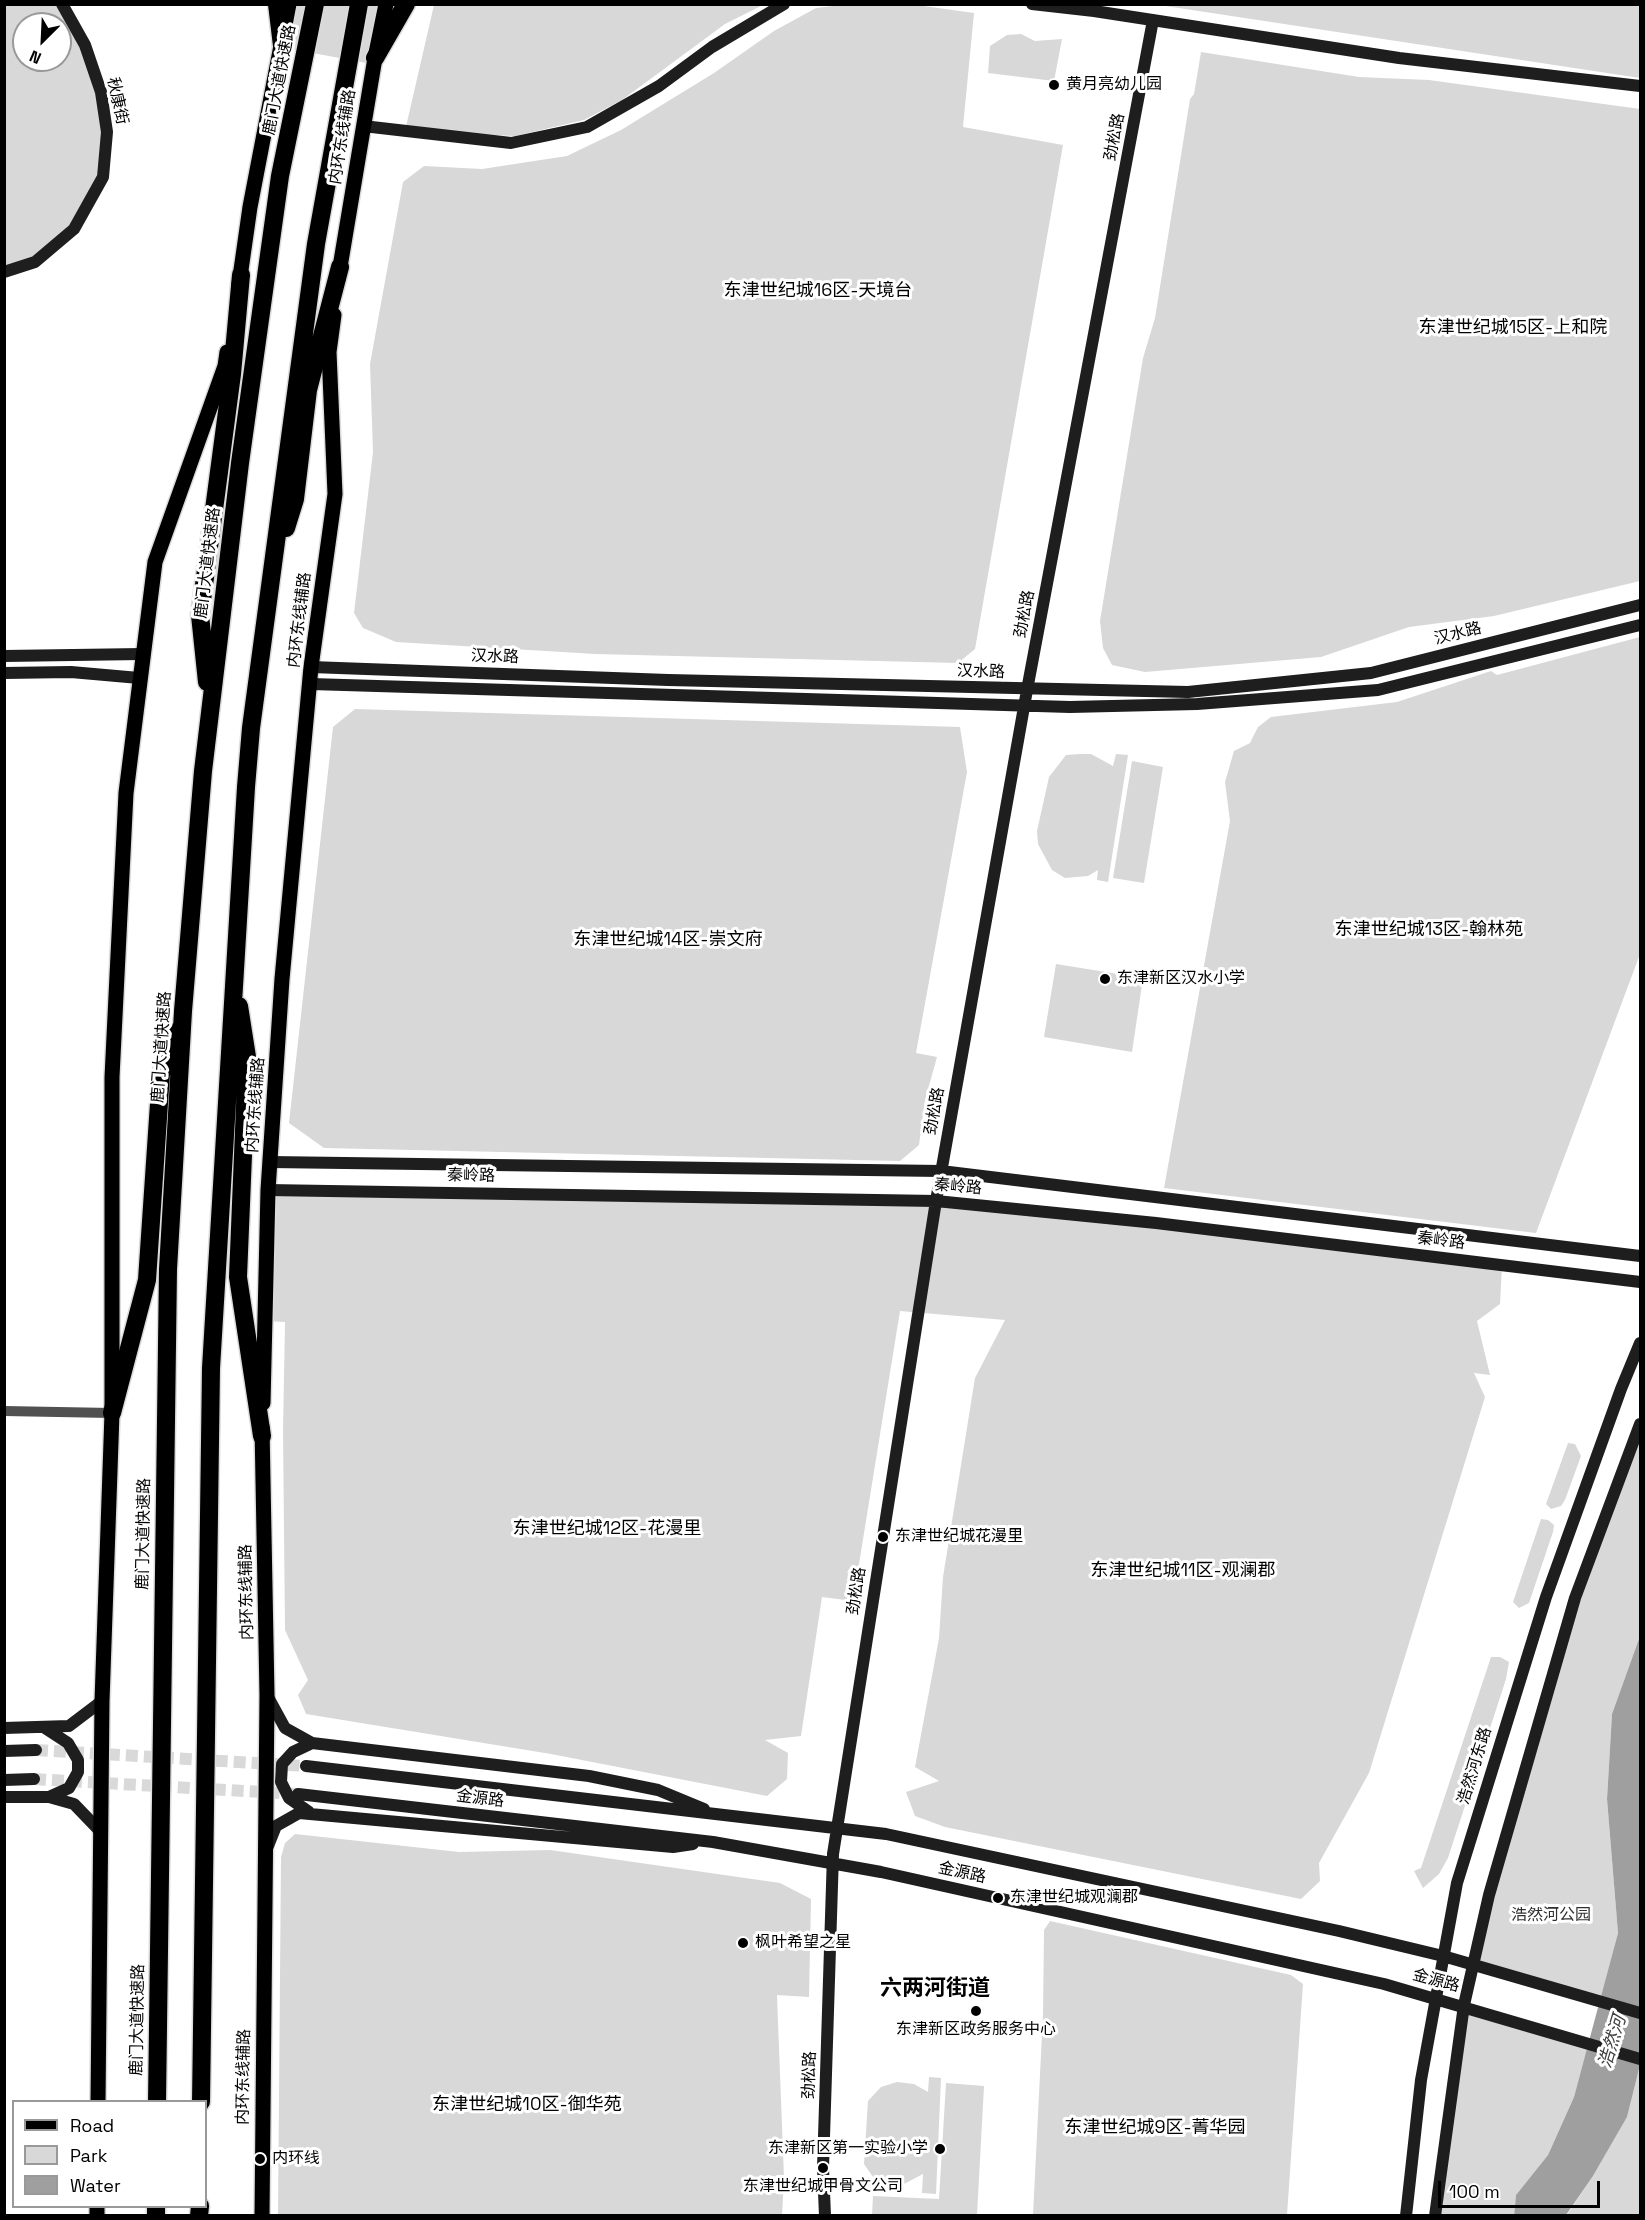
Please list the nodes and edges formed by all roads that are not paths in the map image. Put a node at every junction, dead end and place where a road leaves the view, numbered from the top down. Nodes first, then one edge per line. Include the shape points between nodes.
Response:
1 (62, 4) edge
2 (277, 4) edge
3 (289, 4) edge
4 (315, 4) edge
5 (359, 4) edge
6 (386, 4) edge
7 (406, 4) edge
8 (784, 4) edge
9 (1032, 4) edge
10 (1153, 20) junction
11 (282, 46) junction
12 (375, 58) junction
13 (1641, 86) edge
14 (363, 126) junction
15 (340, 267) junction
16 (4, 272) edge
17 (241, 275) junction
18 (270, 585) junction
19 (1641, 605) edge
20 (1641, 625) edge
21 (142, 654) junction
22 (4, 656) edge
23 (311, 668) junction
24 (4, 673) edge
25 (139, 678) junction
26 (311, 684) junction
27 (1027, 690) junction
28 (1024, 706) junction
29 (210, 715) junction
30 (234, 967) junction
31 (183, 1011) junction
32 (270, 1162) junction
33 (941, 1171) junction
34 (268, 1190) junction
35 (936, 1201) junction
36 (1641, 1256) edge
37 (1641, 1282) edge
38 (1641, 1343) edge
39 (4, 1411) edge
40 (112, 1413) junction
41 (1641, 1424) edge
42 (262, 1436) junction
43 (267, 1695) junction
44 (102, 1701) junction
45 (4, 1728) edge
46 (45, 1728) junction
47 (312, 1743) junction
48 (36, 1750) tunnel mouth
49 (4, 1751) edge
50 (306, 1766) tunnel mouth
51 (34, 1779) tunnel mouth
52 (4, 1780) edge
53 (298, 1794) tunnel mouth
54 (4, 1797) edge
55 (49, 1797) junction
56 (314, 1814) junction
57 (719, 1815) junction
58 (836, 1829) junction
59 (100, 1831) junction
60 (713, 1842) junction
61 (266, 1850) junction
62 (832, 1863) junction
63 (1443, 1956) junction
64 (1472, 1964) junction
65 (1436, 1998) junction
66 (1464, 2006) junction
67 (1641, 2013) edge
68 (1641, 2059) edge
69 (98, 2100) edge
70 (157, 2100) edge
71 (201, 2100) edge
72 (261, 2216) edge
73 (825, 2216) edge
74 (1406, 2216) edge
75 (1435, 2216) edge

1 - 16 street, 秋康街 via 85,45 101,92 107,132 103,177 74,229 35,262
2 - 11 highway
3 - 11 main road
4 - 29 highway, 鹿门大道快速路 via 280,176
5 - 18 highway via 316,244
6 - 12 main road, 内环东线辅路
7 - 12 highway
8 - 14 street via 712,47 658,86 586,127 510,143
9 - 10 street
10 - 13 street via 1399,58
10 - 27 street, 劲松路
11 - 17 main road via 250,207
12 - 14 main road, 内环东线辅路
14 - 15 main road, 内环东线辅路
15 - 18 highway via 308,390 295,499
15 - 23 main road, 内环东线辅路 via 330,352 335,494
17 - 21 main road via 225,366 155,562
17 - 29 highway via 200,615
18 - 30 highway via 251,728
19 - 27 street, 汉水路 via 1371,673 1188,692
20 - 28 street, 汉水路 via 1378,690 1197,704
21 - 22 street
21 - 25 main road
23 - 26 main road, 内环东线辅路
23 - 27 street, 汉水路
24 - 25 street via 71,672
25 - 40 main road via 126,793 112,1077
26 - 28 street, 汉水路
26 - 32 main road, 内环东线辅路 via 282,980
27 - 28 street, 劲松路
28 - 33 street, 劲松路
29 - 31 highway, 鹿门大道快速路
30 - 42 highway via 247,1057 238,1277
30 - 71 highway via 212,1368
31 - 40 highway via 161,1074 147,1280
31 - 70 highway, 鹿门大道快速路 via 167,1292
32 - 33 street, 秦岭路
32 - 34 main road, 内环东线辅路
33 - 35 street, 劲松路
33 - 36 street, 秦岭路
34 - 35 street, 秦岭路
34 - 42 main road, 内环东线辅路
35 - 37 street, 秦岭路 via 1156,1223
35 - 58 street, 劲松路
38 - 63 street, 浩然河东路 via 1529,1647 1456,1883
39 - 40 street
40 - 44 main road
41 - 64 street via 1575,1598
42 - 43 main road, 内环东线辅路
43 - 47 street via 285,1728
43 - 61 main road, 内环东线辅路
44 - 46 street via 69,1726
44 - 59 main road
45 - 46 street
46 - 55 street via 68,1743 78,1760 78,1772 69,1788
47 - 56 street via 293,1752 282,1764 281,1782 289,1798
47 - 57 street via 589,1776 658,1790
48 - 49 street
50 - 57 street, 金源路
51 - 52 street
53 - 60 street, 金源路
54 - 55 street
55 - 59 street via 74,1804
56 - 60 street via 673,1847
56 - 61 street via 299,1813 276,1826
57 - 58 street, 金源路
58 - 62 street, 劲松路
58 - 63 street, 金源路 via 913,1840
59 - 69 main road
60 - 62 street, 金源路
61 - 72 main road, 内环东线辅路
62 - 65 street, 金源路
62 - 73 street, 劲松路
63 - 64 street, 金源路
63 - 65 street, 浩然河东路
64 - 66 street
64 - 67 street, 金源路
65 - 66 street, 金源路
65 - 74 street, 浩然河东路 via 1420,2079
66 - 68 street, 金源路
66 - 75 street

